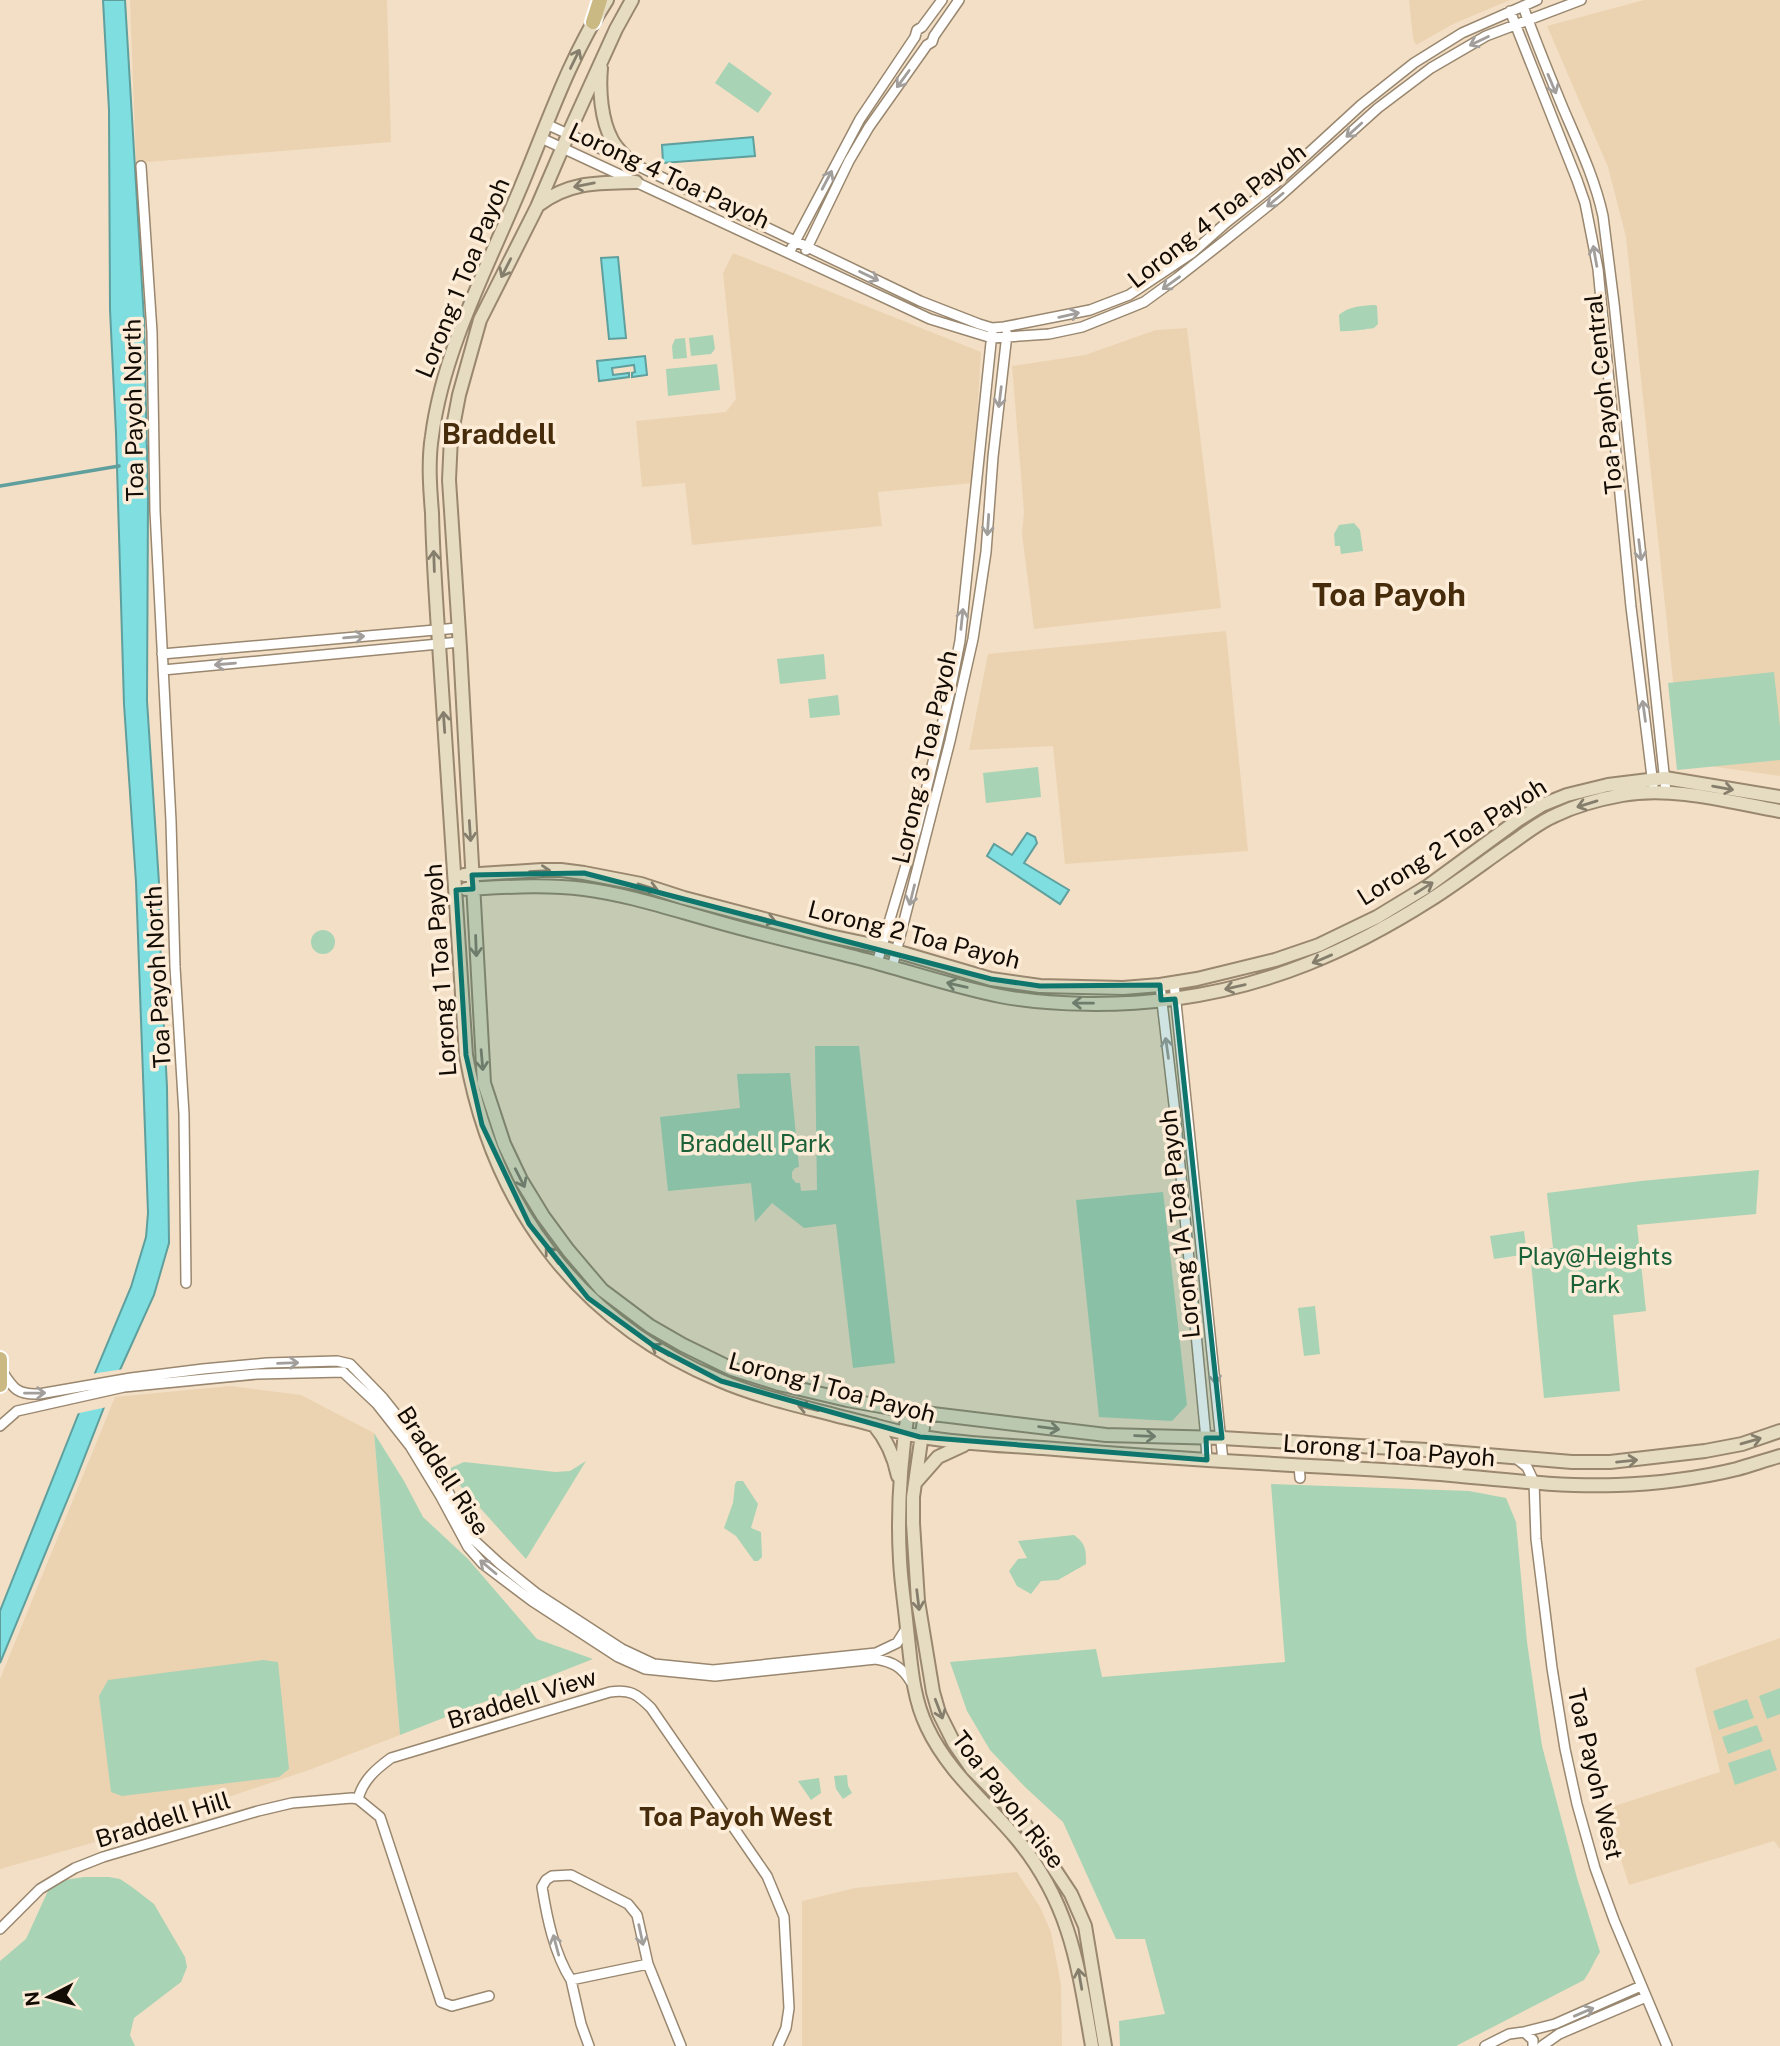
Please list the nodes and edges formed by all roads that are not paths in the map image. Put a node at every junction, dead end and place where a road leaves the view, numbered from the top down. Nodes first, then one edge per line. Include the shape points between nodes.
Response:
1 (600, 0) edge
2 (607, 0) edge
3 (632, 0) edge
4 (942, 0) edge
5 (959, 0) edge
6 (1537, 0) edge
7 (1581, 0) edge
8 (1523, 6) junction
9 (1510, 11) junction
10 (1528, 20) junction
11 (593, 22) junction
12 (1515, 25) junction
13 (922, 27) junction
14 (934, 36) junction
15 (915, 37) junction
16 (927, 45) junction
17 (602, 61) junction
18 (546, 124) junction
19 (568, 134) junction
20 (541, 138) junction
21 (563, 148) junction
22 (630, 162) junction
23 (141, 166) dead end
24 (636, 182) junction
25 (537, 207) junction
26 (795, 240) junction
27 (808, 247) junction
28 (789, 253) junction
29 (802, 259) junction
30 (1006, 327) junction
31 (992, 333) junction
32 (1007, 337) junction
33 (970, 550) junction
34 (986, 552) junction
35 (458, 628) junction
36 (438, 629) junction
37 (460, 642) junction
38 (439, 644) junction
39 (162, 654) junction
40 (163, 670) junction
41 (1660, 785) junction
42 (1780, 797) edge
43 (1780, 811) edge
44 (472, 875) junction
45 (455, 876) junction
46 (473, 889) junction
47 (456, 890) junction
48 (882, 947) junction
49 (898, 953) junction
50 (877, 963) junction
51 (892, 968) junction
52 (1174, 983) junction
53 (1160, 985) junction
54 (1175, 999) junction
55 (1161, 1000) junction
56 (1187, 1105) junction
57 (1174, 1107) junction
58 (543, 1216) junction
59 (529, 1224) junction
60 (186, 1283) dead end
61 (0, 1359) edge
62 (1, 1369) edge
63 (0, 1385) edge
64 (80, 1392) junction
65 (908, 1411) junction
66 (925, 1413) junction
67 (874, 1425) junction
68 (0, 1426) edge
69 (1780, 1432) edge
70 (905, 1433) junction
71 (920, 1437) junction
72 (1206, 1438) junction
73 (1222, 1438) junction
74 (967, 1443) junction
75 (1780, 1456) edge
76 (1515, 1458) junction
77 (1207, 1460) junction
78 (1223, 1461) junction
79 (1572, 1462) junction
80 (1517, 1481) junction
81 (1534, 1482) junction
82 (915, 1484) junction
83 (1573, 1485) junction
84 (901, 1490) junction
85 (1533, 1499) junction
86 (907, 1627) junction
87 (697, 1672) junction
88 (913, 1685) junction
89 (358, 1799) junction
90 (0, 1929) edge
91 (648, 1964) junction
92 (571, 1980) junction
93 (1641, 1986) junction
94 (489, 1996) dead end
95 (1646, 1997) junction
96 (1524, 2032) junction
97 (589, 2046) edge
98 (681, 2046) edge
99 (778, 2046) edge
100 (1092, 2046) edge
101 (1105, 2046) edge
102 (1485, 2046) edge
103 (1533, 2046) edge
104 (1542, 2046) edge
105 (1667, 2046) edge

1 - 11 main road
2 - 11 main road, Lorong 1 Toa Payoh
3 - 17 main road, Lorong 1 Toa Payoh
4 - 13 street
5 - 14 street
6 - 8 street, Lorong 4 Toa Payoh
7 - 10 street, Lorong 4 Toa Payoh
8 - 9 street, Lorong 4 Toa Payoh
8 - 10 street, Toa Payoh Central
9 - 12 street, Toa Payoh Central
30 -> 9 street, Lorong 4 Toa Payoh via 1090,310 1129,295 1192,253 1414,63 1462,33
10 - 12 street, Lorong 4 Toa Payoh
10 -> 41 street, Toa Payoh Central via 1603,216
18 -> 11 main road, Lorong 1 Toa Payoh
12 -> 32 street, Lorong 4 Toa Payoh via 1452,55 1395,94 1279,197 1144,302 1082,327
41 -> 12 street, Toa Payoh Central via 1629,595 1591,230 1572,164
13 - 14 street via 930,28
13 - 15 street
14 - 16 street
15 - 16 street via 919,44
26 -> 15 street via 860,119
16 -> 27 street via 862,138
17 - 19 main road, Lorong 1 Toa Payoh
17 - 22 main road via 605,120 612,141
18 - 19 street, Lorong 4 Toa Payoh
18 - 20 main road, Lorong 1 Toa Payoh
19 - 21 main road, Lorong 1 Toa Payoh
19 - 22 street, Lorong 4 Toa Payoh
20 - 21 street, Lorong 4 Toa Payoh
36 -> 20 main road, Lorong 1 Toa Payoh via 430,478 438,398 464,321
21 - 24 street, Lorong 4 Toa Payoh
21 - 25 main road, Lorong 1 Toa Payoh
22 - 26 street, Lorong 4 Toa Payoh
23 - 39 street, Toa Payoh North via 152,332
24 -> 25 main road via 576,186
24 - 28 street, Lorong 4 Toa Payoh
25 -> 35 main road, Lorong 1 Toa Payoh via 480,320 451,436 449,480
26 - 27 street, Lorong 4 Toa Payoh
26 - 28 street
27 - 29 street
27 -> 31 street, Lorong 4 Toa Payoh
28 - 29 street, Lorong 4 Toa Payoh
29 - 31 street, Lorong 4 Toa Payoh via 907,309
30 - 31 street, Lorong 4 Toa Payoh
30 - 32 street, Lorong 3 Toa Payoh
31 - 32 street, Lorong 4 Toa Payoh
31 - 33 street, Lorong 3 Toa Payoh
32 -> 34 street, Lorong 3 Toa Payoh
33 - 34 street
48 -> 33 street, Lorong 3 Toa Payoh via 949,696
34 -> 49 street, Lorong 3 Toa Payoh via 973,639
35 - 36 street
35 - 37 main road, Lorong 1 Toa Payoh
36 - 38 main road, Lorong 1 Toa Payoh
39 -> 36 street
37 - 38 street
37 -> 44 main road, Lorong 1 Toa Payoh
38 -> 40 street
45 -> 38 main road, Lorong 1 Toa Payoh
39 - 40 street, Toa Payoh North
40 - 60 street, Toa Payoh North via 184,1128
41 -> 42 main road, Lorong 2 Toa Payoh
41 - 43 main road, Lorong 2 Toa Payoh
52 -> 41 main road, Lorong 2 Toa Payoh via 1319,945 1377,917 1542,805 1608,785
41 -> 54 main road, Lorong 2 Toa Payoh via 1555,815 1424,904 1325,958 1242,986
44 - 45 main road, Lorong 2 Toa Payoh
44 - 46 main road, Lorong 1 Toa Payoh
44 -> 48 main road, Lorong 2 Toa Payoh via 584,873
45 - 47 main road, Lorong 1 Toa Payoh
46 - 47 main road, Lorong 2 Toa Payoh
46 - 50 main road, Lorong 2 Toa Payoh via 538,885 603,891
46 -> 58 main road, Lorong 1 Toa Payoh via 484,1083 504,1144
47 - 59 main road, Lorong 1 Toa Payoh via 472,1089 500,1173
48 - 49 main road, Lorong 2 Toa Payoh
48 - 50 street, Lorong 3 Toa Payoh
49 - 51 street, Lorong 3 Toa Payoh
49 - 53 main road, Lorong 2 Toa Payoh via 1023,984
50 - 51 main road, Lorong 2 Toa Payoh
55 -> 51 main road, Lorong 2 Toa Payoh via 1089,1003 1022,999
52 - 53 main road, Lorong 2 Toa Payoh
52 - 54 street, Lorong 1A Toa Payoh
53 - 55 street, Lorong 1A Toa Payoh
54 - 55 main road, Lorong 2 Toa Payoh
54 - 56 street, Lorong 1A Toa Payoh
57 -> 55 street, Lorong 1A Toa Payoh
56 - 57 street
56 -> 73 street, Lorong 1A Toa Payoh
57 - 72 street, Lorong 1A Toa Payoh
58 - 59 main road via 537,1215
58 - 65 main road, Lorong 1 Toa Payoh via 602,1290 682,1345 779,1384
67 -> 59 main road, Lorong 1 Toa Payoh via 759,1394 684,1364 588,1298
61 - 62 main road
62 - 63 main road
62 -> 64 street, Braddell Rise via 17,1391 26,1395
64 - 68 street, Braddell Rise via 17,1411
64 - 87 street, Braddell Rise via 267,1363 350,1364 414,1437 485,1552 536,1593 622,1649 654,1664
65 - 66 main road, Lorong 1 Toa Payoh
65 - 70 main road, Toa Payoh Rise
66 - 71 main road, Toa Payoh Rise
66 -> 72 main road, Lorong 1 Toa Payoh via 1106,1435
67 - 70 main road, Lorong 1 Toa Payoh
67 - 84 main road via 893,1455
79 -> 69 main road, Lorong 1 Toa Payoh via 1705,1451
70 - 71 main road, Lorong 1 Toa Payoh
70 - 84 main road, Toa Payoh Rise
71 - 74 main road, Lorong 1 Toa Payoh
71 - 82 main road, Toa Payoh Rise
72 - 73 main road, Lorong 1 Toa Payoh
72 - 77 street, Lorong 1A Toa Payoh
73 - 76 main road, Lorong 1 Toa Payoh
73 - 78 street, Lorong 1A Toa Payoh
74 - 77 main road, Lorong 1 Toa Payoh
74 - 82 main road via 939,1457
75 - 83 main road, Lorong 1 Toa Payoh via 1733,1470 1659,1482
76 - 79 main road, Lorong 1 Toa Payoh
76 - 81 street via 1527,1467
77 - 78 main road, Lorong 1 Toa Payoh
78 - 80 main road, Lorong 1 Toa Payoh via 1299,1472 1401,1471
79 - 83 main road via 1567,1474
80 - 81 main road, Lorong 1 Toa Payoh
80 - 85 street
81 - 83 main road, Lorong 1 Toa Payoh
81 - 85 street, Toa Payoh West
82 -> 101 main road, Toa Payoh Rise via 918,1601 939,1713 972,1769 1022,1820 1071,1894 1085,1926
84 - 86 main road, Toa Payoh Rise via 900,1557
85 - 93 street, Toa Payoh West via 1565,1749 1577,1804 1595,1868
86 - 87 street, Braddell Rise via 897,1643 876,1653
86 - 88 main road, Toa Payoh Rise
87 - 88 street, Braddell Rise via 715,1676 876,1659 891,1661
100 -> 88 main road, Toa Payoh Rise via 1077,1964 1056,1900 1017,1839 946,1760 927,1728
89 - 90 street, Braddell Hill via 274,1806 103,1857 40,1889
89 - 94 street via 373,1809 383,1824 441,2002 452,2006
89 - 99 street, Braddell View via 374,1771 391,1758 610,1692 630,1692 651,1707 767,1876 780,1904 789,2008
91 - 92 street
92 -> 91 street via 562,1966 542,1886 561,1874 628,1904 637,1914
91 - 98 street
92 - 97 street
93 - 95 street, Toa Payoh West
96 -> 93 street via 1555,2024
95 - 104 street via 1559,2034
95 - 105 street, Toa Payoh West
96 - 102 street
96 - 103 street

